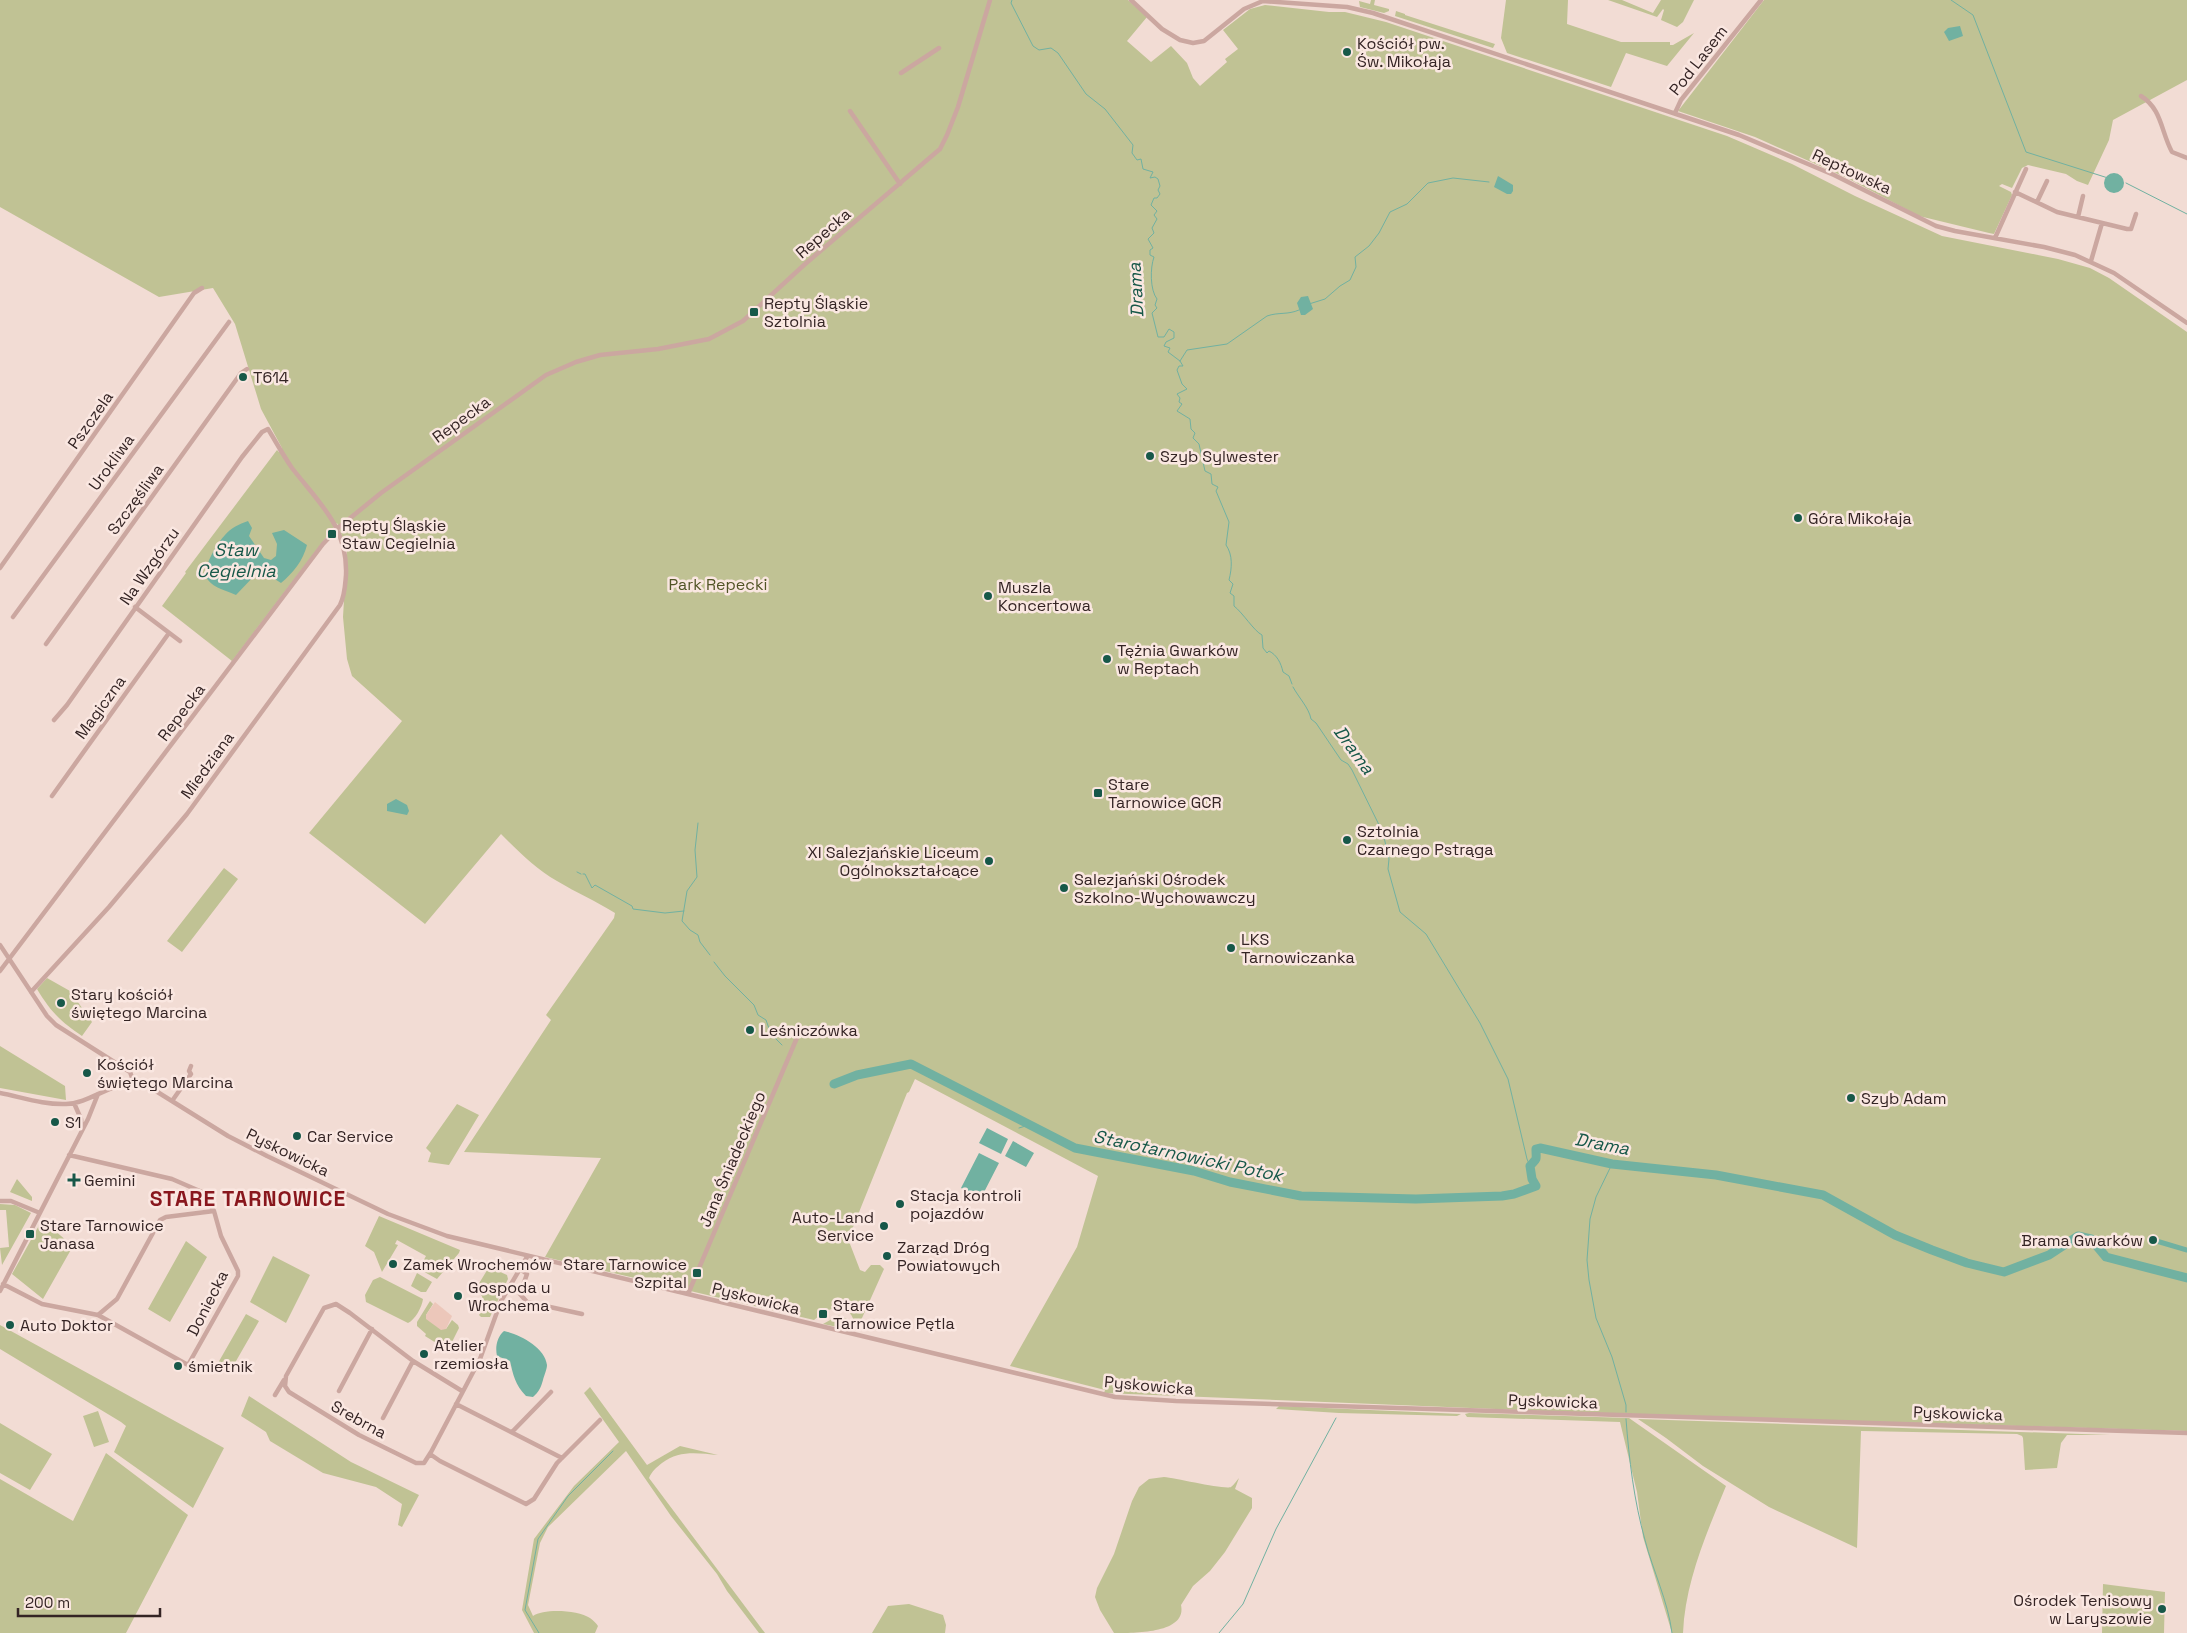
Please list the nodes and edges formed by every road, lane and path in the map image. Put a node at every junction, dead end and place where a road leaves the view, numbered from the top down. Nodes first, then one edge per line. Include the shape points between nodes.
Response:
1 (990, 0) edge
2 (1130, 0) edge
3 (1760, 0) edge
4 (1313, 3) edge
5 (939, 48) dead end
6 (901, 73) dead end
7 (2141, 96) dead end
8 (850, 111) dead end
9 (1675, 113) junction
10 (2187, 158) edge
11 (2026, 169) dead end
12 (2047, 180) dead end
13 (900, 184) junction
14 (2015, 192) junction
15 (2083, 196) dead end
16 (2037, 202) junction
17 (2136, 214) dead end
18 (2078, 217) junction
19 (2102, 223) junction
20 (1995, 238) junction
21 (2091, 261) junction
22 (202, 288) dead end
23 (229, 322) dead end
24 (2187, 323) edge
25 (247, 369) dead end
26 (338, 528) junction
27 (0, 568) edge
28 (135, 607) junction
29 (14, 617) dead end
30 (169, 633) junction
31 (180, 641) dead end
32 (46, 644) dead end
33 (54, 720) dead end
34 (52, 796) dead end
35 (0, 945) edge
36 (10, 958) junction
37 (0, 971) edge
38 (31, 992) junction
39 (799, 1033) dead end
40 (191, 1066) dead end
41 (134, 1083) junction
42 (0, 1093) edge
43 (98, 1094) junction
44 (87, 1099) junction
45 (172, 1101) junction
46 (74, 1103) junction
47 (91, 1108) junction
48 (82, 1130) junction
49 (69, 1155) junction
50 (0, 1201) edge
51 (214, 1212) junction
52 (40, 1214) junction
53 (527, 1257) junction
54 (520, 1269) junction
55 (1, 1288) edge
56 (688, 1294) junction
57 (582, 1314) dead end
58 (98, 1315) junction
59 (372, 1329) junction
60 (413, 1361) junction
61 (286, 1376) junction
62 (339, 1391) dead end
63 (462, 1391) junction
64 (551, 1392) dead end
65 (275, 1395) dead end
66 (456, 1404) junction
67 (383, 1418) dead end
68 (600, 1420) dead end
69 (512, 1432) junction
70 (2187, 1433) edge
71 (431, 1452) junction
72 (562, 1458) junction

1 - 13 street, Repecka via 947,136 936,153
2 - 4 street, Reptowska via 1162,29 1180,40 1193,43 1207,39 1256,3 1273,0
3 - 9 street, Pod Lasem via 1681,100
4 - 9 street, Reptowska via 1360,9 1428,29
5 - 6 street
7 - 10 street via 2151,102 2172,152
8 - 13 street
9 - 20 street, Reptowska via 1781,152 1936,226
11 - 14 street
12 - 16 street
13 - 26 street, Repecka via 732,328 709,339 681,345 591,357 546,375 417,466
14 - 16 street
14 - 20 street
15 - 18 street
16 - 18 street via 2057,212
17 - 19 street via 2130,229
18 - 19 street
19 - 21 street
20 - 21 street, Reptowska via 2044,247
21 - 24 street, Reptowska
22 - 27 street, Pszczela via 194,293
23 - 29 street, Urokliwa
25 - 32 street, Szczęśliwa
26 - 28 street, Na Wzgórzu via 285,457 268,428 242,457
26 - 36 street, Repecka
26 - 38 street, Miedziana via 347,559 345,592 340,605 187,814 109,907
28 - 30 street
28 - 33 street, Na Wzgórzu
30 - 31 street
30 - 34 street, Magiczna
35 - 36 street
36 - 37 street, Repecka
36 - 38 street
38 - 41 street via 56,1025 130,1072
39 - 56 street, Jana Śniadeckiego
40 - 45 street via 188,1071 191,1074
41 - 43 street via 122,1084
41 - 45 street, Pyskowicka via 147,1086
42 - 46 street via 51,1103
43 - 44 street
43 - 47 street
44 - 46 street
44 - 47 street
45 - 53 street, Pyskowicka via 228,1136 388,1214 462,1241
46 - 48 street
47 - 48 street
48 - 49 street
49 - 51 street, Doniecka via 172,1179 202,1192
49 - 52 street
50 - 52 street via 11,1201
51 - 58 street via 160,1220 116,1299
51 - 58 street, Doniecka via 238,1276 188,1365
52 - 55 street
53 - 54 street
53 - 56 street, Pyskowicka
54 - 57 street via 526,1274 520,1294 527,1302
54 - 63 street via 501,1300 485,1348
55 - 58 street, Doniecka via 42,1304
56 - 70 street, Pyskowicka via 1129,1399
59 - 60 street
59 - 61 street via 340,1306 327,1306
59 - 62 street, Srebrna
60 - 63 street
60 - 67 street, Srebrna
61 - 65 street
61 - 71 street, Srebrna via 285,1386 289,1392 359,1435 416,1463 424,1463
63 - 66 street
64 - 69 street
66 - 69 street
66 - 71 street
68 - 72 street
69 - 72 street
71 - 72 street via 440,1461 526,1504 534,1499

